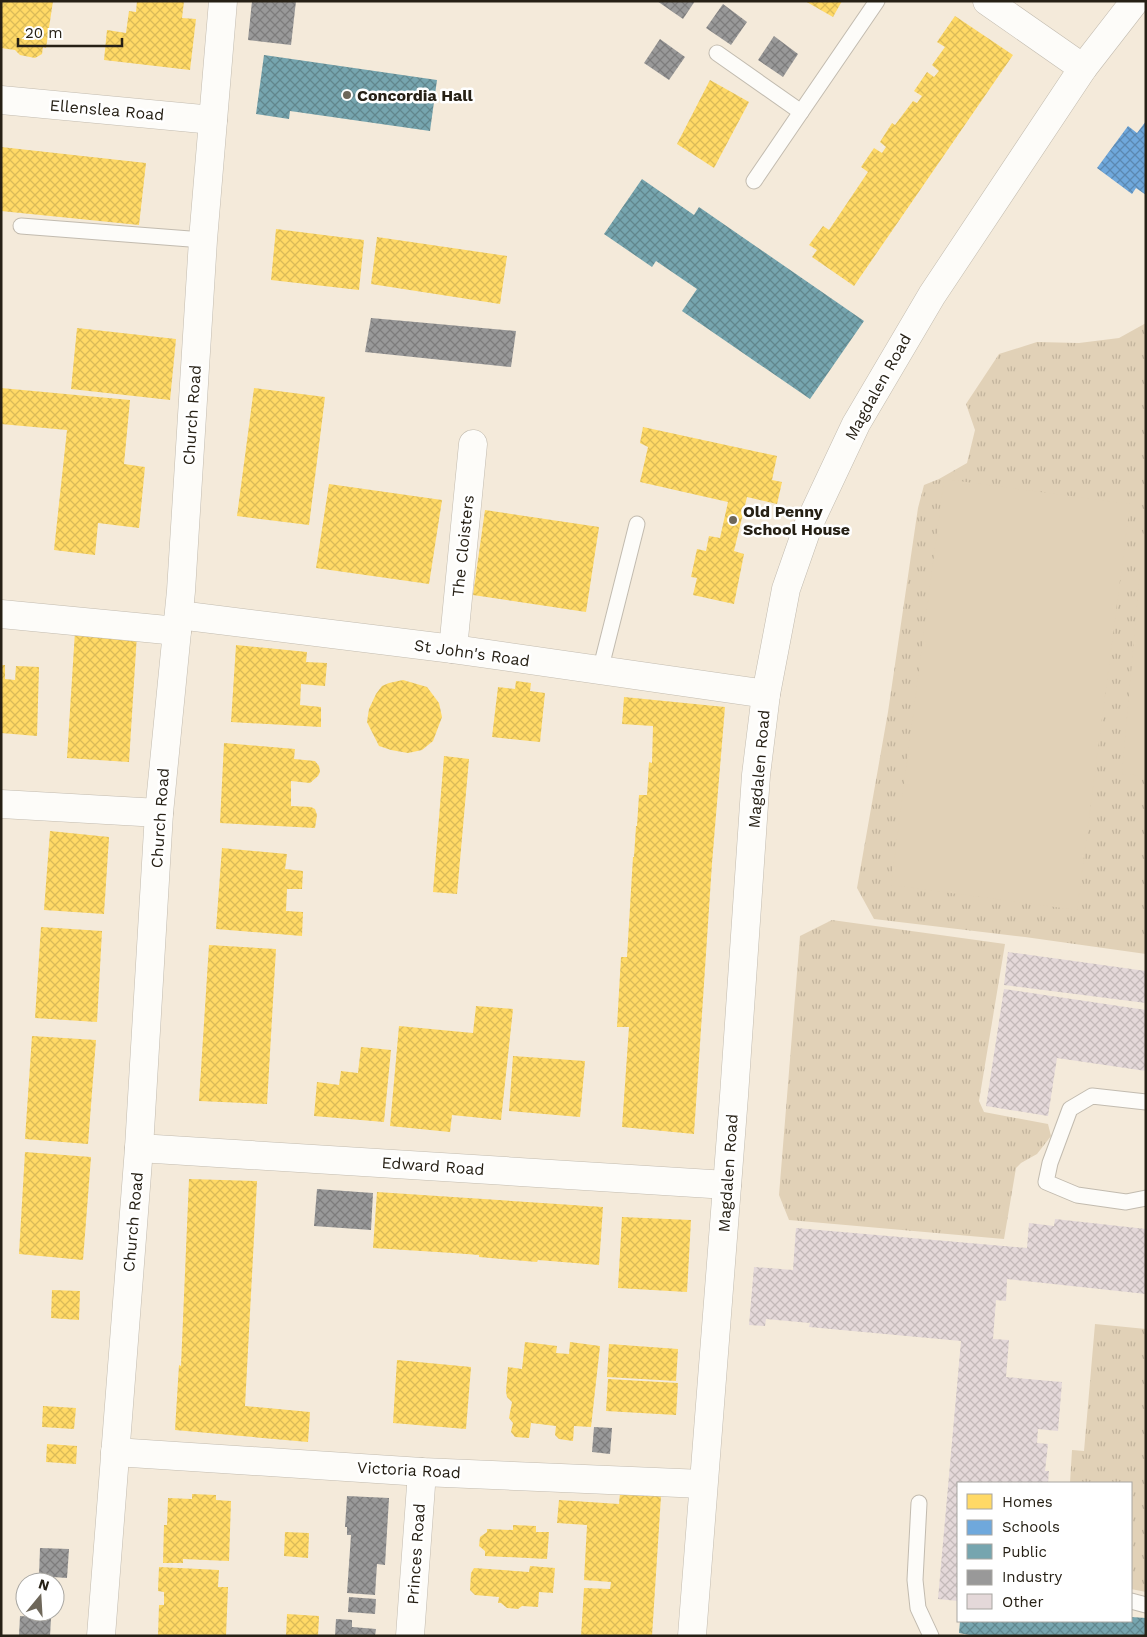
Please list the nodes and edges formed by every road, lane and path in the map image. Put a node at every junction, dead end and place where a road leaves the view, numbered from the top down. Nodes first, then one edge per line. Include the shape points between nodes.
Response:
1 (222, 1) edge
2 (876, 1) edge
3 (987, 1) edge
4 (1135, 1) edge
5 (716, 53) dead end
6 (1083, 68) junction
7 (1, 100) edge
8 (801, 112) junction
9 (213, 120) junction
10 (754, 181) dead end
11 (21, 226) dead end
12 (203, 240) junction
13 (473, 444) dead end
14 (637, 524) dead end
15 (1, 614) edge
16 (178, 623) junction
17 (453, 649) junction
18 (600, 671) junction
19 (766, 694) junction
20 (1, 804) edge
21 (160, 814) junction
22 (1146, 1102) edge
23 (139, 1148) junction
24 (727, 1185) junction
25 (1146, 1198) edge
26 (115, 1452) junction
27 (422, 1472) junction
28 (703, 1484) junction
29 (919, 1504) dead end
30 (1132, 1601) edge
31 (1146, 1605) edge
32 (101, 1636) edge
33 (410, 1636) edge
34 (692, 1636) edge
35 (931, 1636) edge

1 - 9 street, Church Road
2 - 8 lane
3 - 6 street
4 - 6 street, Magdalen Road
5 - 8 lane
6 - 19 street, Magdalen Road via 932,294 856,424 808,526 786,590
7 - 9 street, Ellenslea Road
8 - 10 lane
9 - 12 street, Church Road
11 - 12 lane
12 - 16 street, Church Road
13 - 17 street, The Cloisters
14 - 18 lane
15 - 16 street, St John's Road
16 - 17 street, St John's Road
16 - 21 street, Church Road
17 - 18 street, St John's Road
18 - 19 street, St John's Road
19 - 24 street, Magdalen Road via 756,775
20 - 21 street
21 - 23 street, Church Road
22 - 25 lane via 1092,1096 1070,1109 1046,1182 1077,1195 1126,1202
23 - 24 street, Edward Road
23 - 26 street, Church Road
24 - 28 street, Magdalen Road
26 - 27 street, Victoria Road
26 - 32 street, Church Road
27 - 28 street, Victoria Road
27 - 33 street, Princes Road
28 - 34 street, Magdalen Road
29 - 35 lane via 917,1598 918,1608
30 - 31 lane

